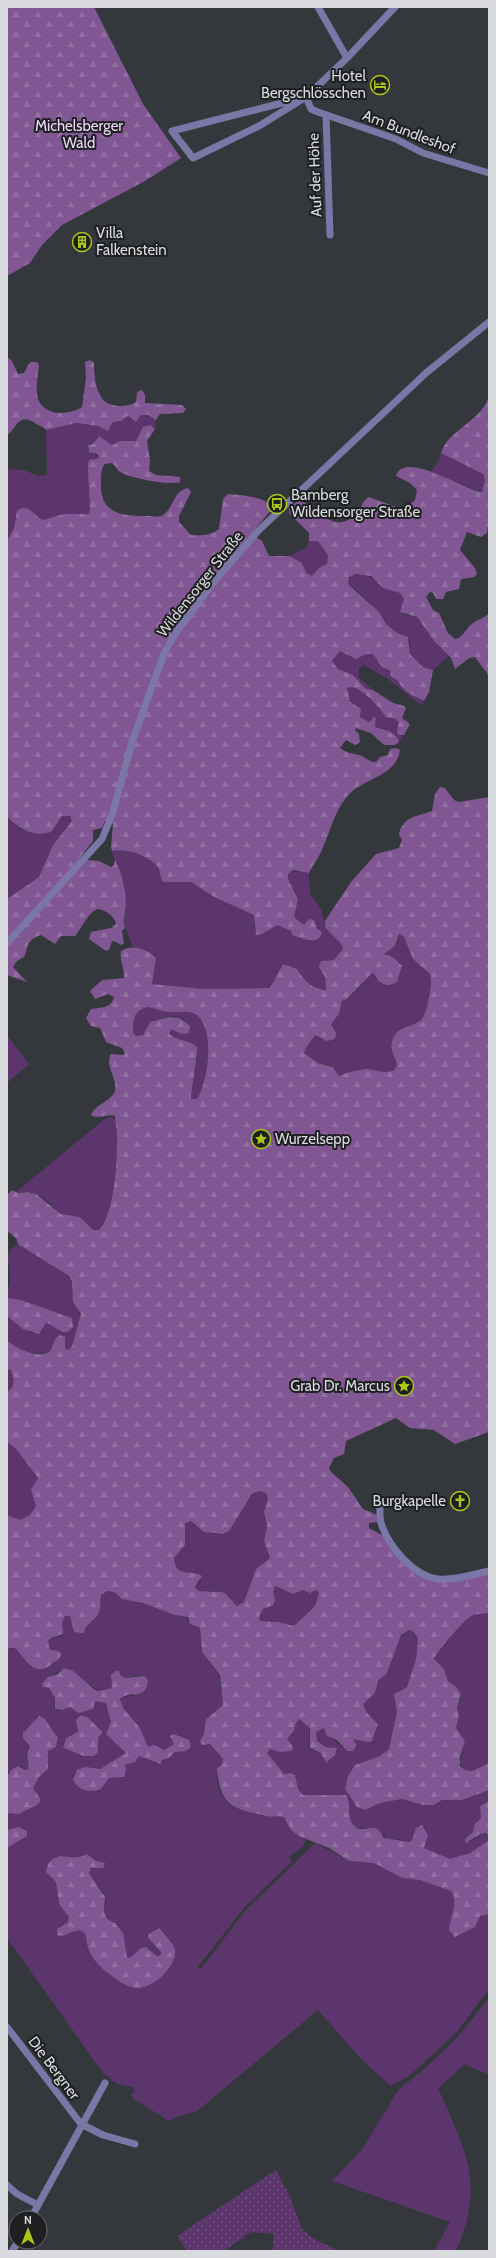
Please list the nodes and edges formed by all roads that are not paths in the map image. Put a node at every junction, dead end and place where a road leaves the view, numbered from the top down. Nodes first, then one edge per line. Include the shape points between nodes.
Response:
1 (318, 7) edge
2 (395, 7) edge
3 (347, 58) junction
4 (306, 97) junction
5 (326, 115) junction
6 (489, 173) edge
7 (330, 235) dead end
8 (489, 322) edge
9 (7, 943) edge
10 (380, 1502) dead end
11 (489, 1571) edge
12 (7, 2027) edge
13 (105, 2083) dead end
14 (81, 2124) junction
15 (135, 2144) dead end
16 (7, 2185) edge
17 (38, 2205) junction
18 (35, 2210) edge

1 - 3 street
2 - 3 street
3 - 4 street
4 - 4 street via 250,110 172,131 193,158 259,126
4 - 5 street, Am Bundleshof via 311,109
5 - 6 street, Am Bundleshof via 396,139 423,153
5 - 7 street, Auf der Höhe
8 - 9 street, Wildensorger Straße via 426,373 259,530 217,578 165,651 132,742 113,812 102,839
10 - 11 street via 382,1526 387,1536 417,1570 428,1577 462,1577
12 - 14 street, Die Bergner
13 - 14 street, Die Bergner
14 - 15 street, Die Bergner via 103,2135
14 - 17 street, Die Bergner
16 - 17 street via 17,2194
17 - 18 street, Die Bergner

